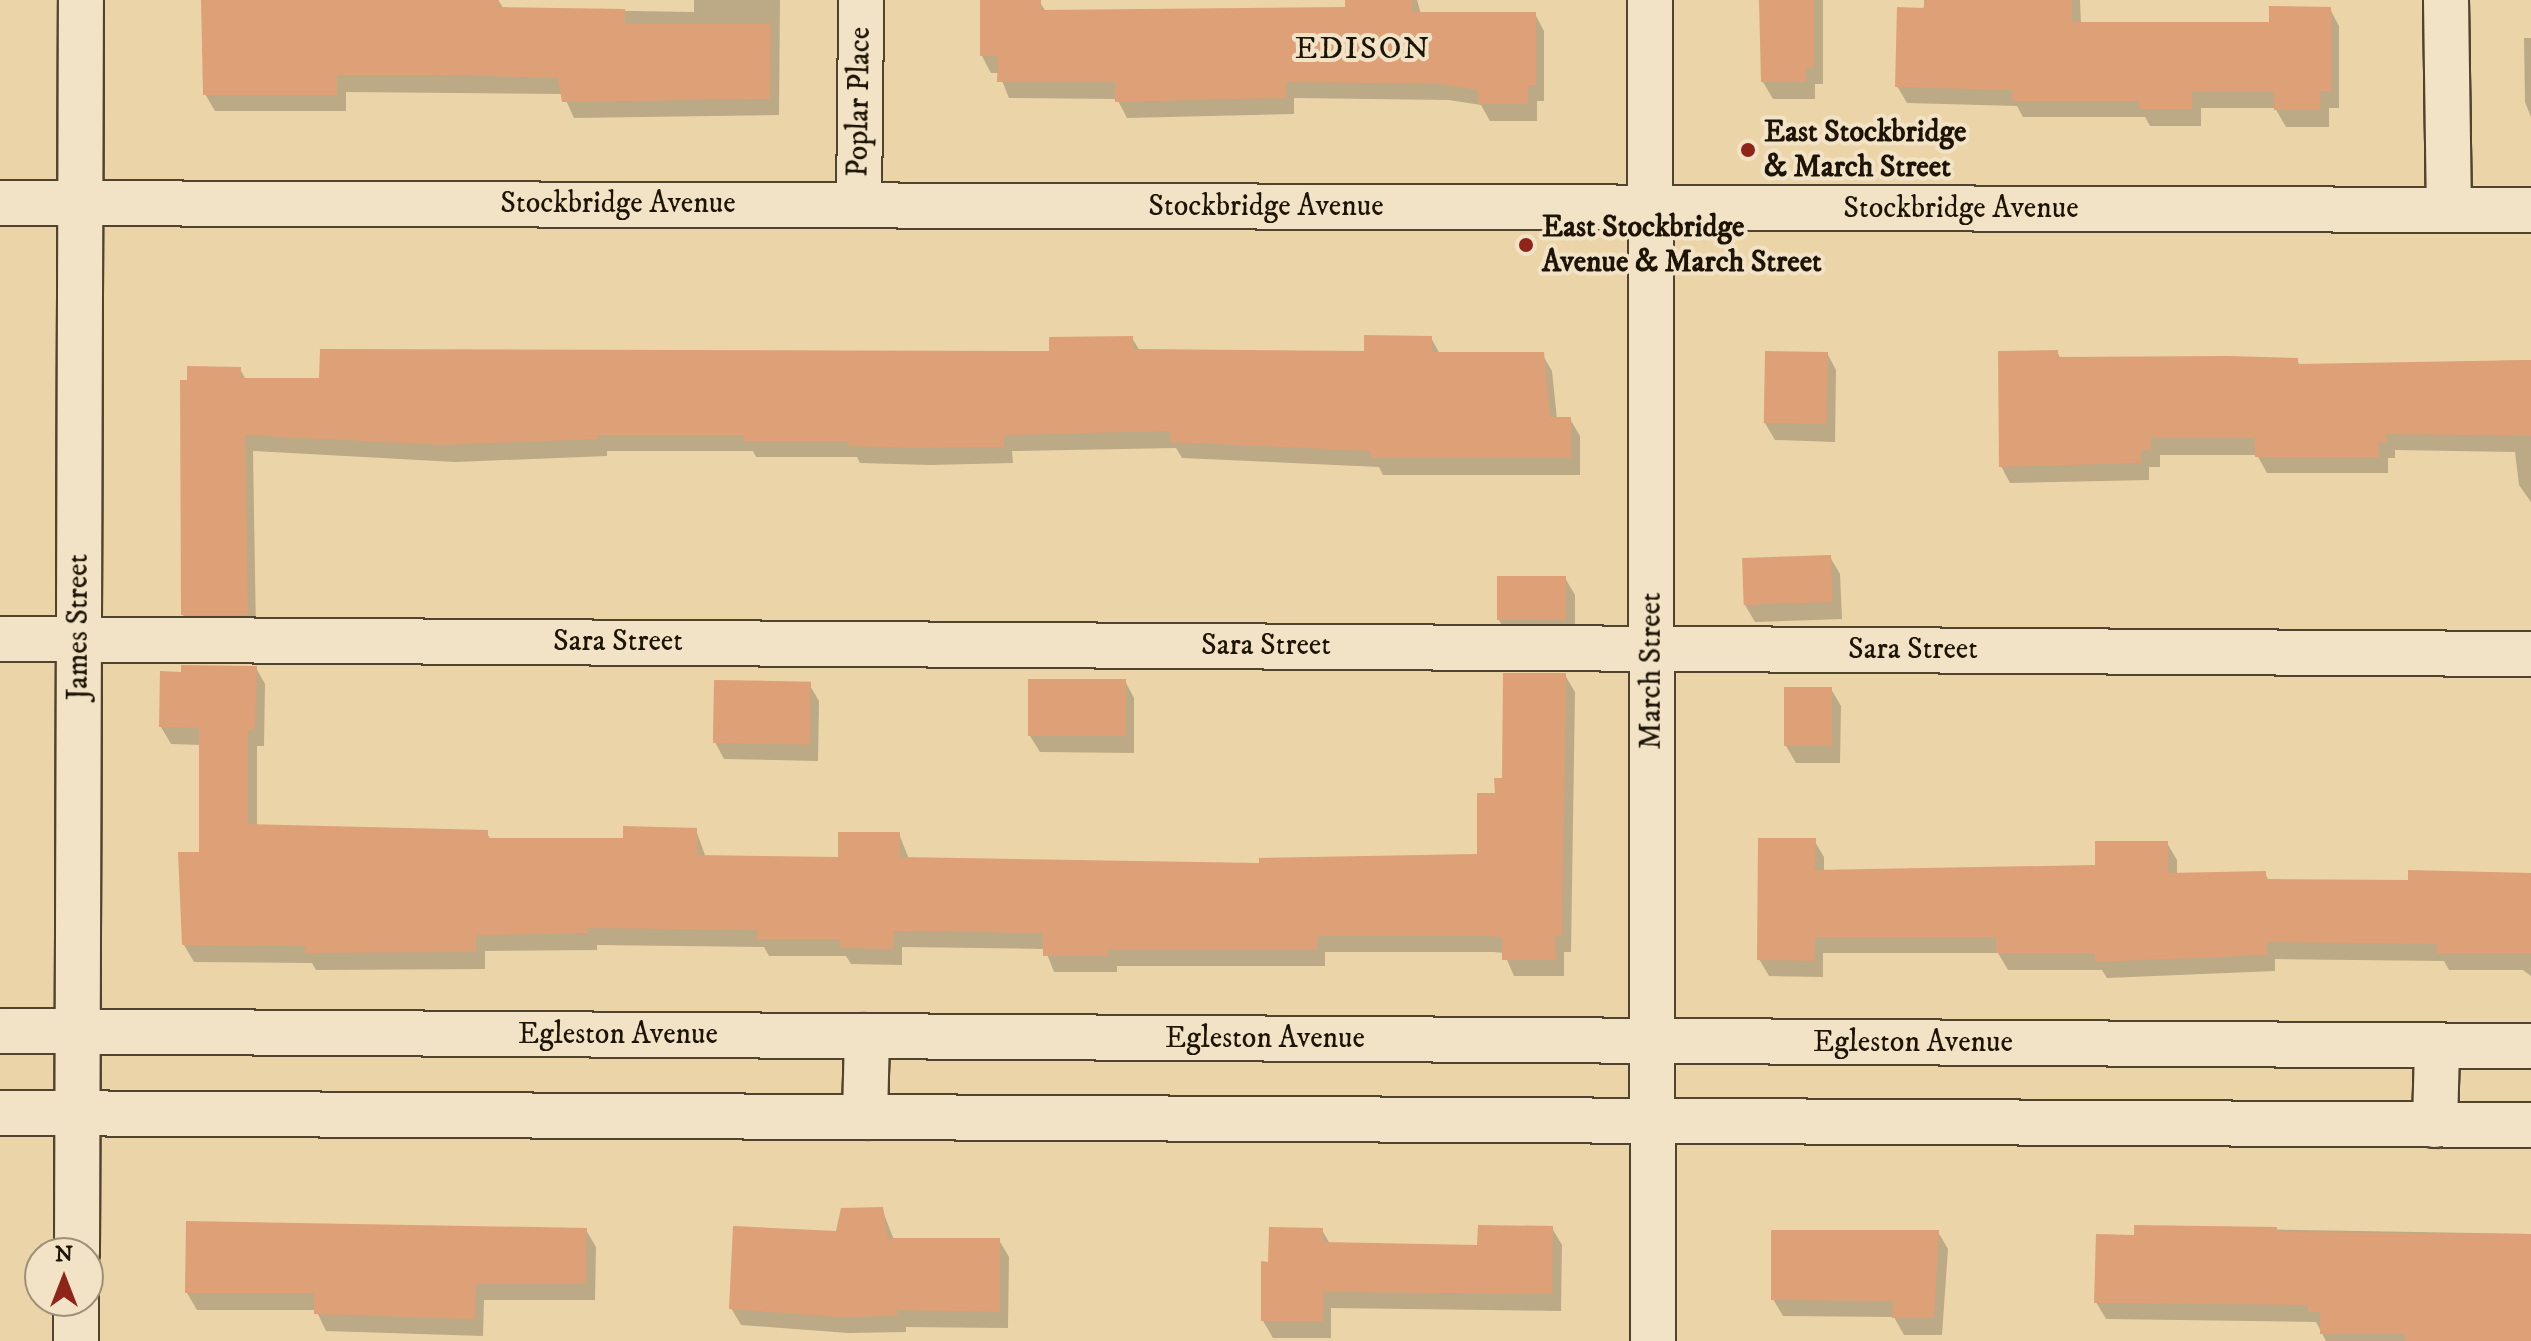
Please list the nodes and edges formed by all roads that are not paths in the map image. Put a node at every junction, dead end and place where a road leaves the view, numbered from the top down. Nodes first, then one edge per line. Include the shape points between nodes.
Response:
1 (81, 0) edge
2 (861, 0) edge
3 (1650, 0) edge
4 (2446, 0) edge
5 (0, 203) edge
6 (81, 203) junction
7 (859, 205) junction
8 (1652, 208) junction
9 (2449, 209) junction
10 (2531, 210) edge
11 (0, 639) edge
12 (79, 640) junction
13 (1651, 647) junction
14 (2531, 654) edge
15 (0, 1031) edge
16 (77, 1031) junction
17 (867, 1036) junction
18 (1655, 1042) junction
19 (2437, 1046) junction
20 (2531, 1046) edge
21 (0, 1113) edge
22 (77, 1113) junction
23 (865, 1117) junction
24 (1654, 1121) junction
25 (2435, 1125) junction
26 (2531, 1125) edge
27 (77, 1237) edge
28 (76, 1317) edge
29 (76, 1341) edge
30 (1653, 1341) edge

1 - 6 street, James Street
2 - 7 street, Poplar Place
3 - 8 street, March Street
4 - 9 street
5 - 6 street, Stockbridge Avenue
6 - 7 street, Stockbridge Avenue
6 - 12 street, James Street
7 - 8 street, Stockbridge Avenue
8 - 9 street, Stockbridge Avenue
8 - 13 street, March Street
9 - 10 street, Stockbridge Avenue
11 - 12 street, Sara Street
12 - 13 street, Sara Street
12 - 16 street, James Street
13 - 14 street, Sara Street
13 - 18 street, March Street
15 - 16 street, Egleston Avenue
16 - 17 street, Egleston Avenue
16 - 22 street, James Street
17 - 18 street, Egleston Avenue
17 - 23 street
18 - 19 street, Egleston Avenue
18 - 24 street, March Street
19 - 20 street, Egleston Avenue
19 - 25 street
21 - 22 street
22 - 23 street
22 - 27 street, James Street
23 - 24 street
24 - 25 street
24 - 30 street, March Street
25 - 26 street
28 - 29 street

